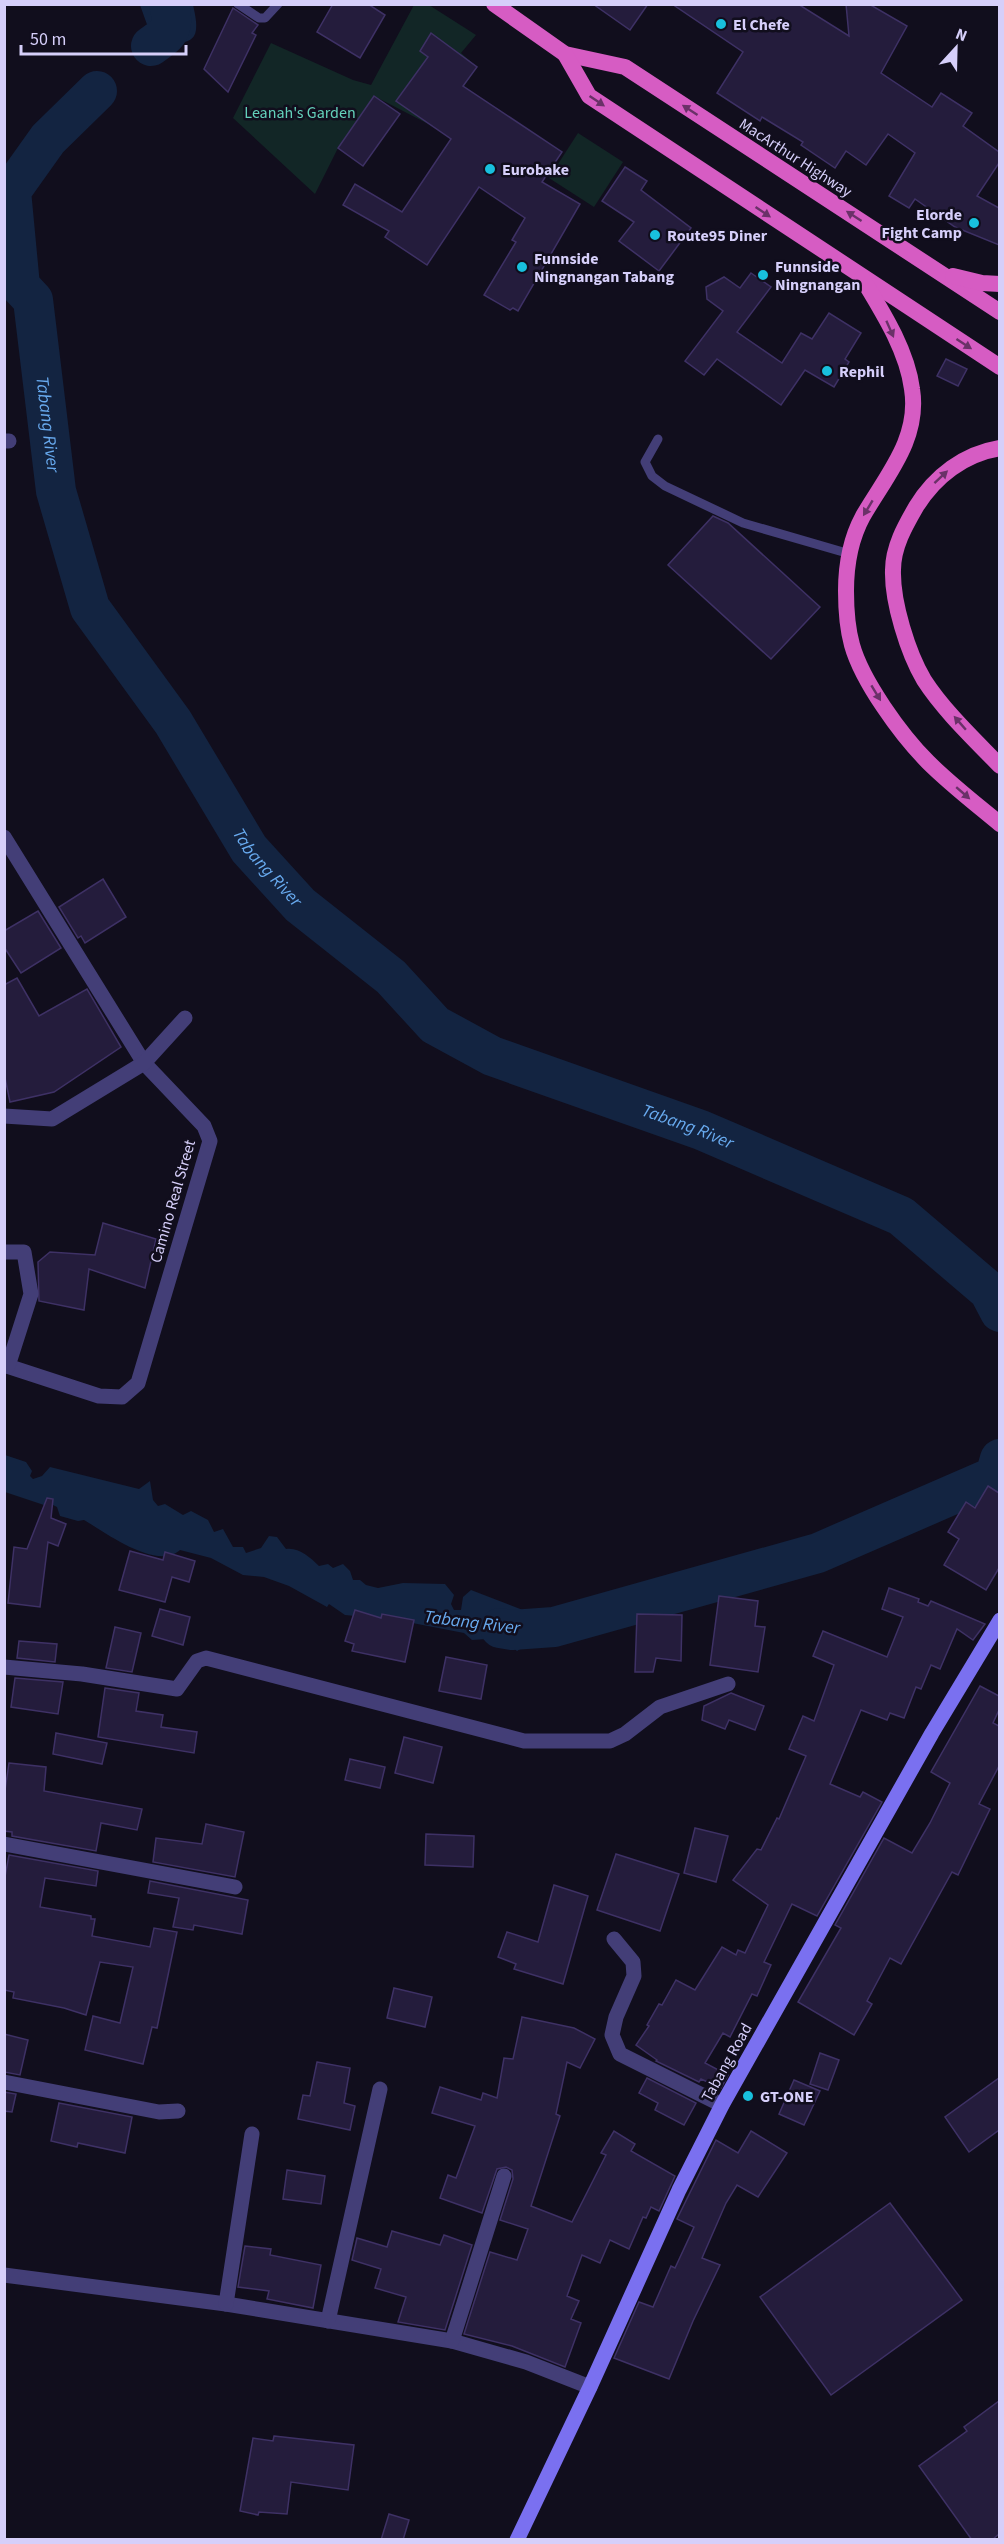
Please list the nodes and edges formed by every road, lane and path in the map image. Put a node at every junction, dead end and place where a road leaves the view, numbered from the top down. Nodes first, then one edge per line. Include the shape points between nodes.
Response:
1 (238, 4) edge
2 (278, 4) edge
3 (494, 4) edge
4 (565, 54) junction
5 (938, 271) junction
6 (862, 278) junction
7 (999, 284) edge
8 (999, 312) edge
9 (999, 367) edge
10 (657, 439) dead end
11 (999, 448) edge
12 (850, 554) junction
13 (999, 766) edge
14 (999, 824) edge
15 (4, 837) edge
16 (185, 1018) dead end
17 (144, 1063) junction
18 (4, 1116) edge
19 (4, 1252) edge
20 (6, 1366) edge
21 (999, 1620) edge
22 (4, 1667) edge
23 (728, 1684) dead end
24 (4, 1844) edge
25 (235, 1887) dead end
26 (614, 1939) dead end
27 (4, 2082) edge
28 (380, 2089) dead end
29 (722, 2105) junction
30 (178, 2111) dead end
31 (252, 2134) dead end
32 (504, 2176) dead end
33 (4, 2275) edge
34 (226, 2304) junction
35 (328, 2321) junction
36 (452, 2341) junction
37 (590, 2387) junction
38 (517, 2540) edge

1 - 2 lane via 259,18 266,18
3 - 4 highway, MacArthur Highway
5 -> 4 highway, MacArthur Highway via 625,68
4 -> 6 highway, MacArthur Highway via 589,96
5 - 7 highway
5 - 8 highway, MacArthur Highway
6 -> 9 highway, MacArthur Highway
6 -> 12 highway via 907,367 913,390 912,422 905,449 862,519
10 - 12 lane via 645,462 652,476 665,486 743,523
13 -> 11 highway via 926,682 914,660 896,600 893,570 901,531 923,495 944,473 970,456
12 -> 14 highway via 846,611 852,645 866,677 886,710 927,761
15 - 17 street, Camino Real Street
16 - 17 street
17 - 18 street via 52,1119
17 - 20 street, Camino Real Street via 204,1126 210,1141 138,1383 122,1397 99,1396
19 - 20 street via 24,1252 31,1294
21 - 29 main road, Tabang Road
22 - 23 street via 177,1689 197,1661 206,1658 524,1741 610,1741 660,1707
24 - 25 street
26 - 29 street via 633,1962 634,1976 612,2035 620,2054
27 - 30 street via 159,2112
28 - 35 street
29 - 37 main road, Tabang Road
31 - 34 street
32 - 36 street
33 - 34 street
34 - 35 street
35 - 36 street
36 - 37 street via 526,2362
37 - 38 main road, Tabang Road

